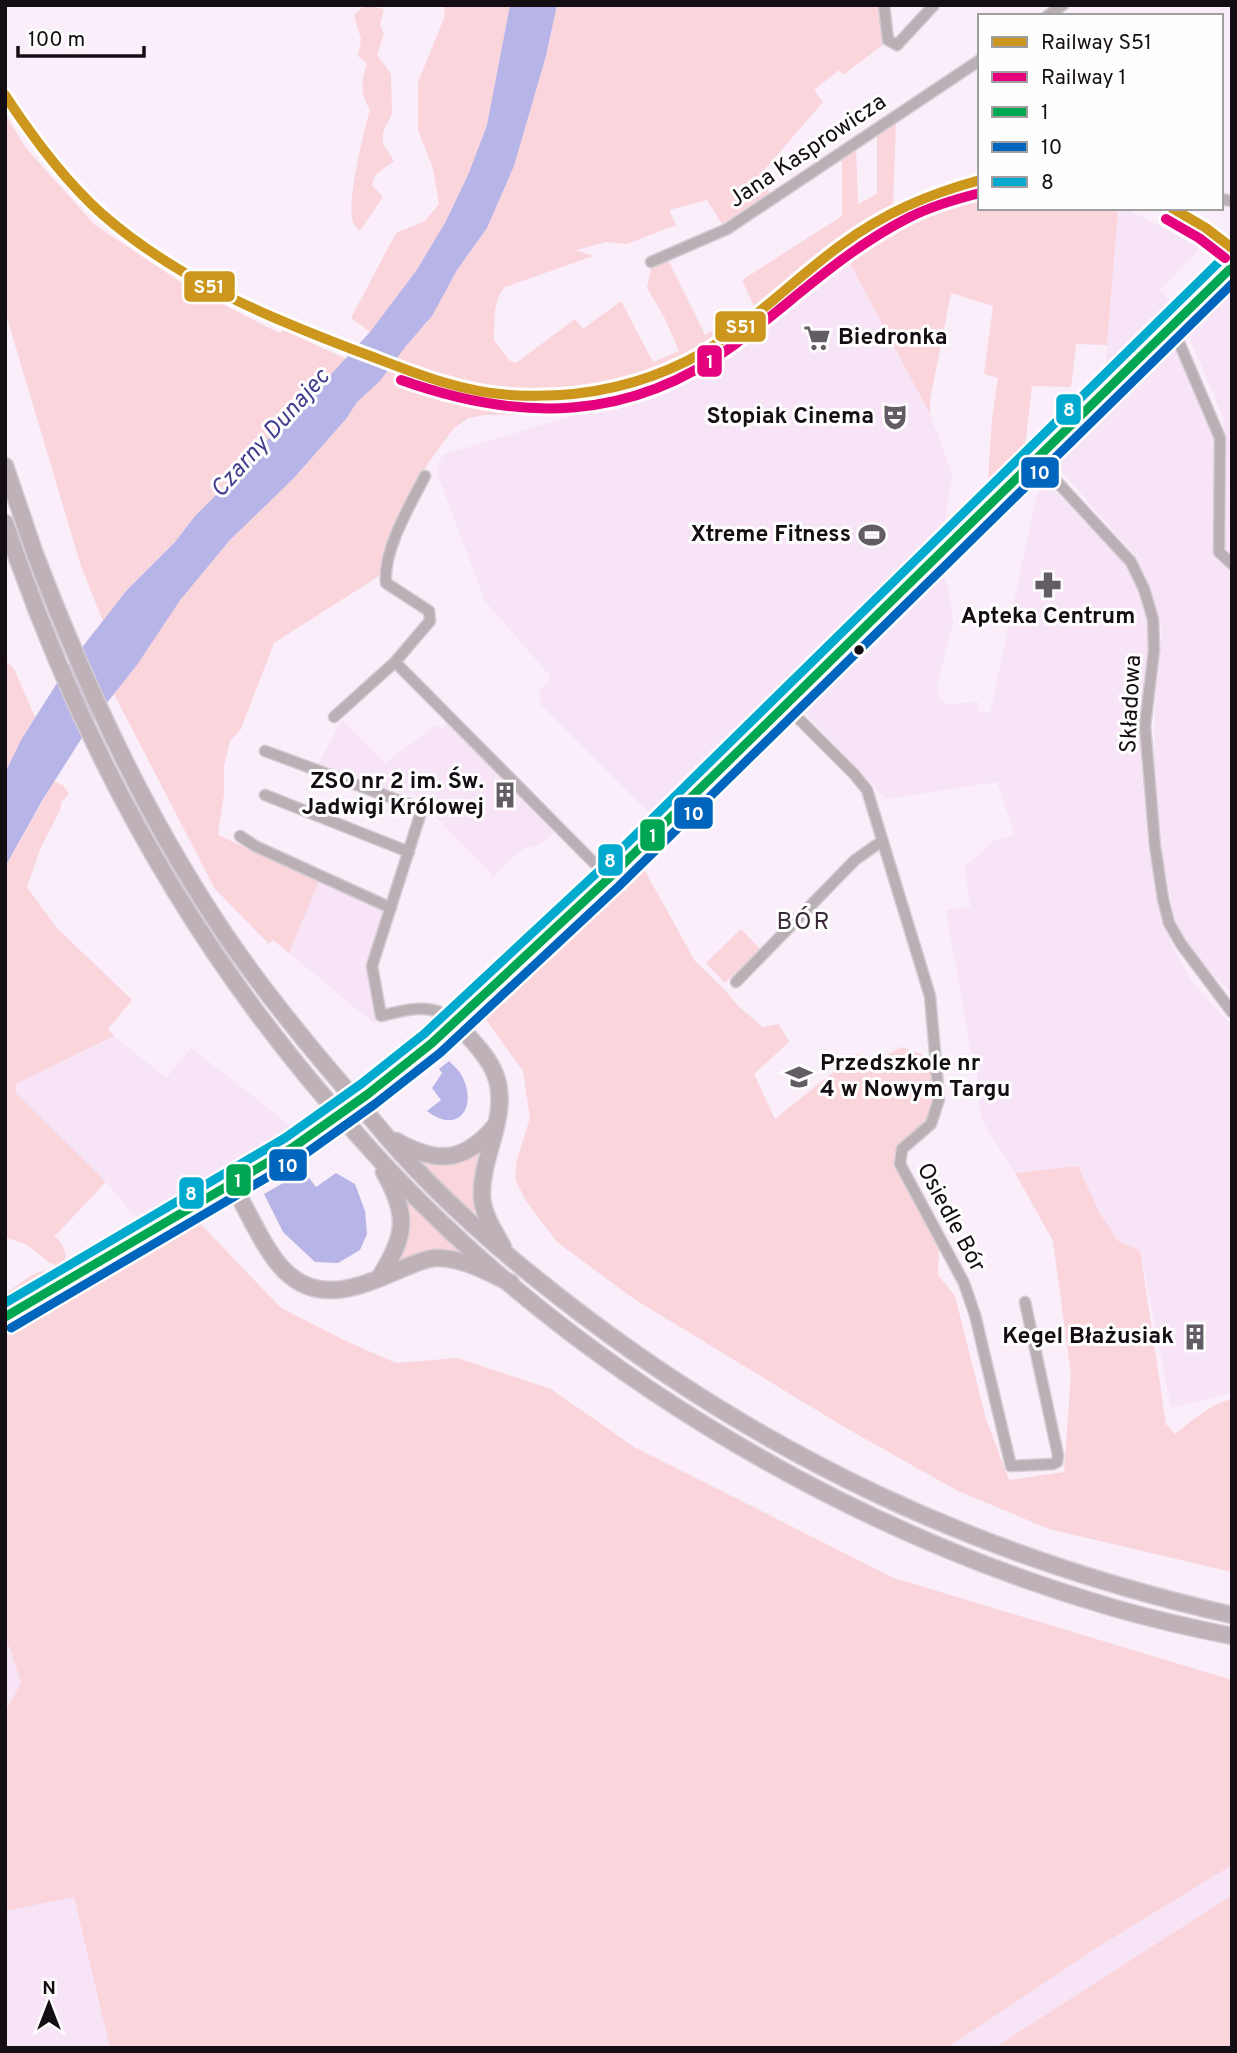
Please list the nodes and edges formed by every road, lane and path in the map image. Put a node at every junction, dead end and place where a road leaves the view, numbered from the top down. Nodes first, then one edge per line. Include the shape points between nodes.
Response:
1 (884, 5) edge
2 (934, 5) edge
3 (978, 61) edge
4 (651, 262) dead end
5 (1232, 267) edge
6 (1172, 326) junction
7 (1036, 459) junction
8 (5, 466) edge
9 (425, 476) dead end
10 (5, 523) edge
11 (1232, 564) edge
12 (395, 662) junction
13 (785, 705) junction
14 (334, 717) dead end
15 (265, 751) dead end
16 (264, 795) dead end
17 (240, 836) dead end
18 (882, 841) junction
19 (409, 852) junction
20 (609, 878) junction
21 (391, 908) junction
22 (736, 982) dead end
23 (1232, 1012) edge
24 (456, 1022) junction
25 (495, 1126) junction
26 (385, 1135) junction
27 (372, 1151) junction
28 (232, 1184) junction
29 (507, 1255) junction
30 (379, 1278) junction
31 (511, 1283) junction
32 (1025, 1302) dead end
33 (5, 1317) edge
34 (1232, 1615) edge
35 (1232, 1636) edge

1 - 2 street via 888,40 897,45
3 - 4 street, Jana Kasprowicza via 727,229
5 - 6 main road
6 - 7 main road
6 - 11 street via 1220,438 1219,551
7 - 13 main road
7 - 23 street, Składowa via 1131,562 1144,589 1153,620 1146,726 1163,899 1181,944
8 - 26 main road, bridge via 65,632 135,782 239,954
9 - 12 street via 401,522 385,571 386,583 429,611 430,621
10 - 27 main road, bridge via 82,717 144,838 232,981
12 - 14 street
12 - 20 street
13 - 18 street, Osiedle Bór via 867,790
13 - 20 main road
15 - 19 street via 422,808
16 - 19 street
17 - 21 street
18 - 22 street via 855,860
18 - 32 street, Osiedle Bór via 930,996 939,1099 931,1124 902,1149 900,1164 968,1294 1011,1466 1053,1464 1058,1455
19 - 21 street
20 - 24 main road
21 - 24 street via 372,966 381,1016 434,1009
24 - 25 main road via 494,1072 499,1092
24 - 28 main road via 368,1094
25 - 26 main road via 472,1149 448,1157 424,1154
25 - 29 main road via 482,1200
26 - 29 main road
27 - 30 main road via 394,1190 402,1224 396,1252
27 - 31 main road
28 - 30 main road via 276,1261 293,1278 313,1288 336,1291
28 - 33 main road
29 - 34 main road via 643,1359 853,1484 1033,1560
30 - 31 main road via 435,1258 472,1265
31 - 35 main road via 593,1349 692,1417 867,1513 1079,1597

